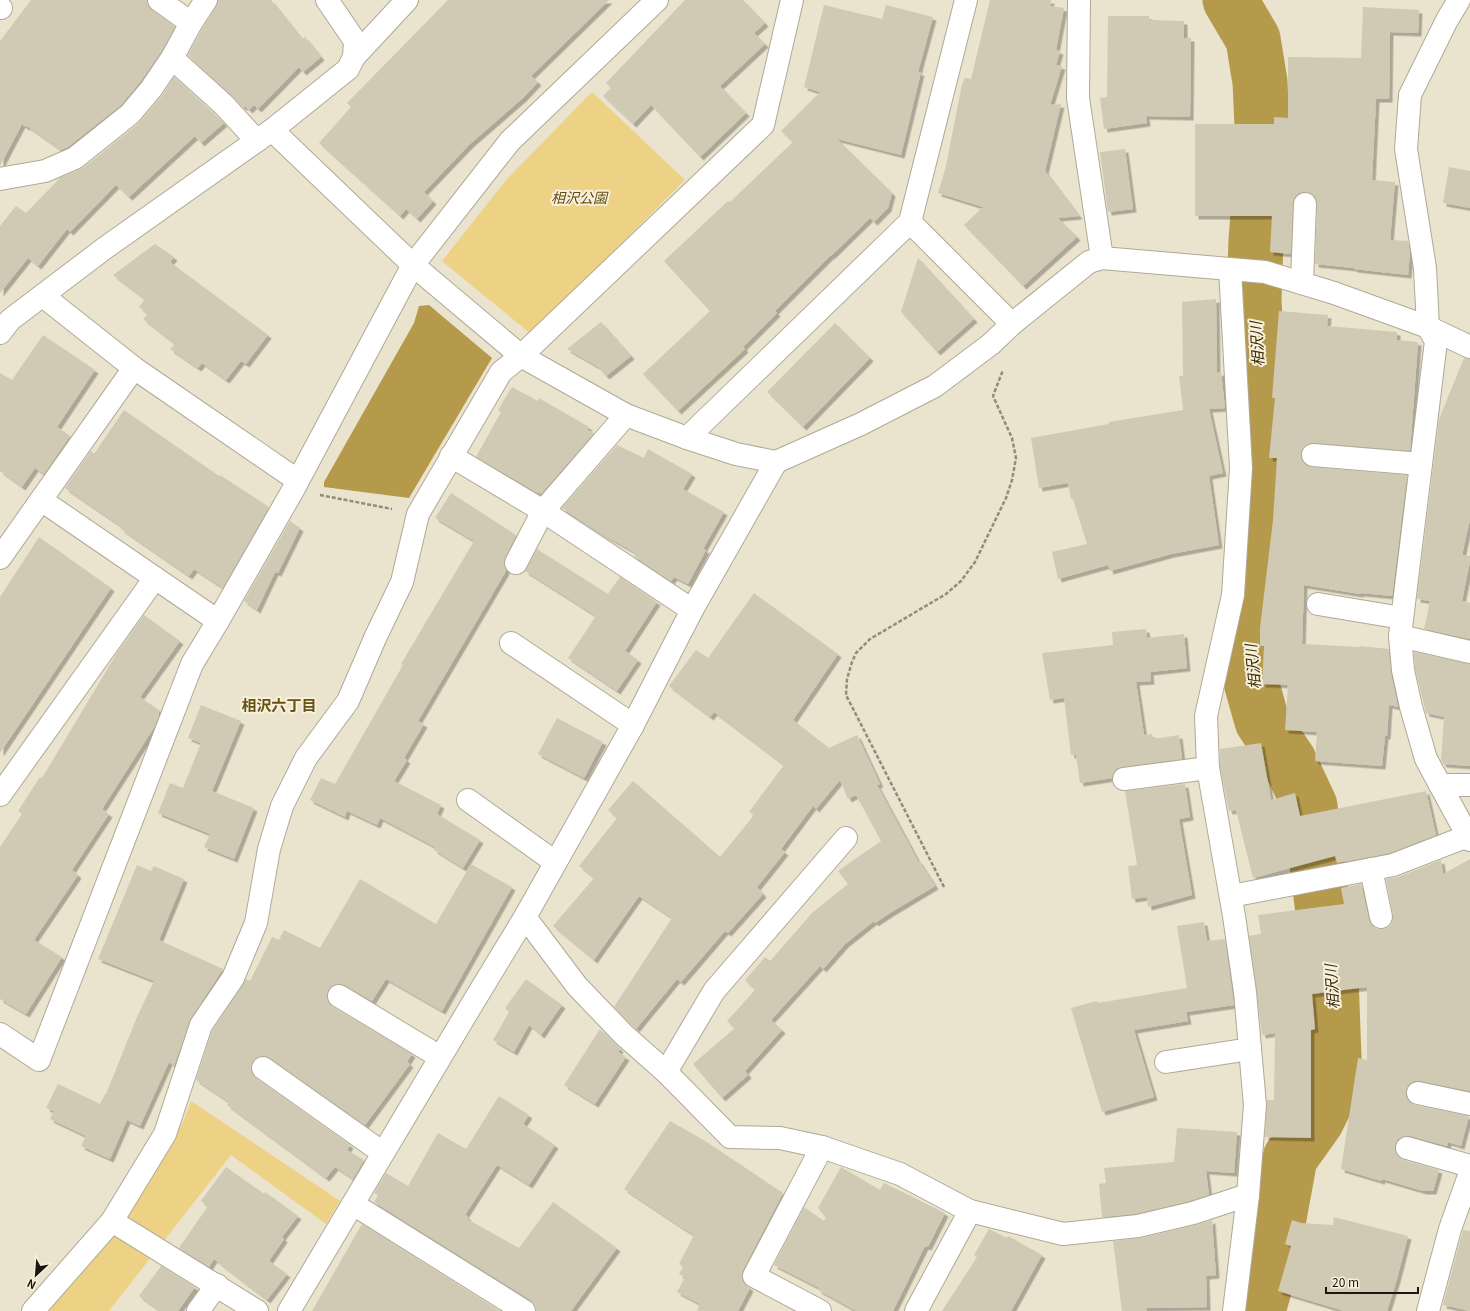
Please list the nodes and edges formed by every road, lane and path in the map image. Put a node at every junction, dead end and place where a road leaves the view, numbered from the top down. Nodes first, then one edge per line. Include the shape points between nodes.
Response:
1 (159, 0) edge
2 (206, 0) edge
3 (327, 0) edge
4 (407, 0) edge
5 (657, 0) edge
6 (792, 0) edge
7 (966, 0) edge
8 (1079, 0) edge
9 (1459, 0) edge
10 (191, 23) junction
11 (172, 58) junction
12 (354, 58) junction
13 (264, 135) junction
14 (0, 179) edge
15 (1305, 204) dead end
16 (910, 222) junction
17 (1102, 258) junction
18 (413, 265) junction
19 (1237, 270) junction
20 (1302, 283) junction
21 (43, 296) junction
22 (1012, 324) junction
23 (1428, 327) junction
24 (0, 333) edge
25 (991, 344) junction
26 (1470, 347) edge
27 (521, 356) junction
28 (134, 368) junction
29 (626, 416) junction
30 (687, 438) junction
31 (451, 456) junction
32 (1314, 456) dead end
33 (776, 462) junction
34 (1421, 464) junction
35 (295, 485) junction
36 (41, 500) junction
37 (543, 511) junction
38 (418, 514) junction
39 (0, 558) edge
40 (516, 564) dead end
41 (155, 578) junction
42 (1318, 604) dead end
43 (692, 610) junction
44 (218, 621) junction
45 (1401, 627) junction
46 (511, 643) dead end
47 (1470, 652) edge
48 (633, 725) junction
49 (1208, 768) junction
50 (1124, 779) dead end
51 (1440, 785) junction
52 (1470, 785) edge
53 (0, 795) edge
54 (468, 800) dead end
55 (846, 838) dead end
56 (1469, 838) edge
57 (555, 862) junction
58 (1371, 869) junction
59 (944, 887) dead end
60 (1230, 896) junction
61 (525, 917) junction
62 (1381, 917) dead end
63 (339, 996) dead end
64 (0, 1034) edge
65 (1250, 1049) junction
66 (440, 1057) junction
67 (1166, 1062) dead end
68 (263, 1068) dead end
69 (666, 1072) junction
70 (1418, 1093) dead end
71 (1470, 1104) edge
72 (822, 1147) junction
73 (1407, 1148) dead end
74 (383, 1153) junction
75 (1470, 1166) edge
76 (1470, 1173) edge
77 (1248, 1196) junction
78 (353, 1204) junction
79 (970, 1211) junction
80 (112, 1221) junction
81 (217, 1285) junction
82 (33, 1311) edge
83 (198, 1311) edge
84 (257, 1311) edge
85 (289, 1311) edge
86 (524, 1311) edge
87 (820, 1311) edge
88 (916, 1311) edge
89 (1234, 1311) edge
90 (1428, 1311) edge

1 - 10 street
2 - 10 street
3 - 12 street via 355,41
4 - 12 street
5 - 18 street via 510,141
6 - 27 street via 763,125
7 - 16 street
8 - 17 street via 1078,98
9 - 23 street via 1410,95 1406,150 1425,268
10 - 11 street
11 - 13 street via 224,105
11 - 14 street via 130,114 75,158 45,171
12 - 13 street via 348,69
13 - 18 street
13 - 21 street via 105,248
15 - 20 street
16 - 22 street
16 - 30 street
17 - 19 street
17 - 22 street via 1089,262
18 - 27 street
18 - 35 street
19 - 20 street via 1265,272
19 - 49 street via 1241,468 1233,595 1206,716
20 - 23 street
21 - 24 street via 10,320
21 - 28 street
22 - 25 street
23 - 26 street
23 - 34 street via 1436,341
25 - 33 street via 935,386 861,424
25 - 59 path via 1004,367 993,396 1012,438 1016,458 1006,498 975,562 961,581 946,594 870,639 856,653 849,673 846,695
27 - 29 street
27 - 31 street via 501,372
28 - 35 street
28 - 36 street
29 - 30 street
29 - 37 street
30 - 33 street via 736,454
31 - 37 street
31 - 38 street
32 - 34 street
33 - 43 street
34 - 45 street
35 - 38 path
35 - 44 street
36 - 39 street
36 - 41 street
37 - 40 street
37 - 43 street
38 - 80 street via 402,582 348,701 306,758 282,806 269,849 256,923 233,978 201,1025 165,1134
41 - 44 street
41 - 53 street
42 - 45 street
43 - 48 street
44 - 64 street via 192,664 39,1060
45 - 47 street
45 - 51 street via 1403,670 1411,707 1426,759
46 - 48 street
48 - 57 street
49 - 50 street
49 - 60 street
51 - 52 street
51 - 56 street
54 - 57 street
55 - 69 street via 714,991
56 - 58 street via 1393,865
57 - 61 street
58 - 60 street
58 - 62 street
60 - 65 street via 1245,992
61 - 66 street
61 - 69 street via 578,986 624,1035
63 - 66 street
65 - 67 street
65 - 77 street via 1255,1105
66 - 74 street
68 - 74 street
69 - 72 street via 730,1136 780,1138
70 - 71 street
72 - 79 street via 900,1174
72 - 87 street via 754,1276
73 - 75 street
74 - 78 street
76 - 90 street via 1450,1229
77 - 79 street via 1138,1226 1063,1234
77 - 89 street
78 - 85 street
78 - 86 street
79 - 88 street
80 - 81 street
80 - 82 street
81 - 83 street
81 - 84 street

